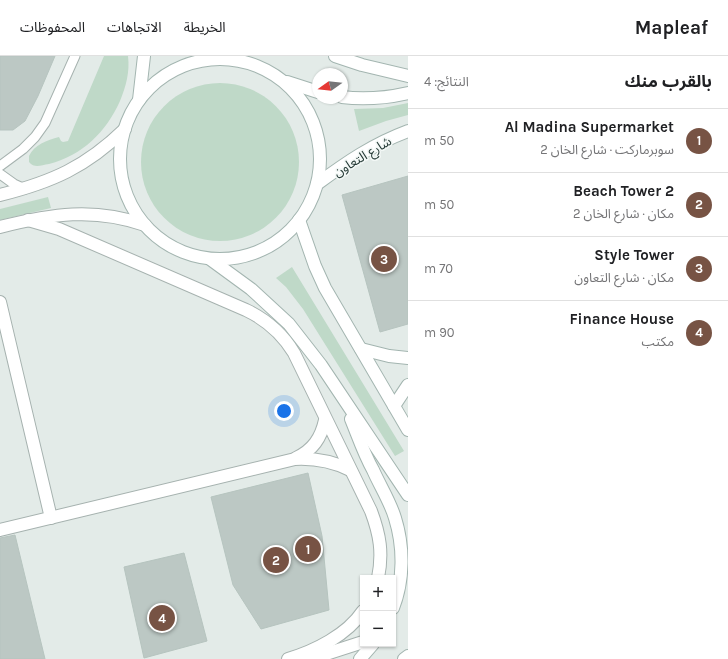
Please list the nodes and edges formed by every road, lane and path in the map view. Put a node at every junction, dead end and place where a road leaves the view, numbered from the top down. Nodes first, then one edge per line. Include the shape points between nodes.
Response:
1 (75, 56) edge
2 (144, 56) edge
3 (335, 56) edge
4 (226, 57) edge
5 (408, 76) edge
6 (283, 81) junction
7 (312, 90) edge
8 (408, 93) edge
9 (348, 98) edge
10 (139, 100) junction
11 (125, 129) junction
12 (408, 132) edge
13 (0, 166) edge
14 (0, 174) edge
15 (317, 184) junction
16 (25, 189) junction
17 (0, 195) edge
18 (28, 220) junction
19 (299, 220) junction
20 (145, 224) junction
21 (0, 227) edge
22 (209, 258) junction
23 (0, 302) edge
24 (361, 350) junction
25 (408, 358) edge
26 (408, 384) edge
27 (346, 402) junction
28 (394, 406) junction
29 (326, 420) junction
30 (408, 430) edge
31 (295, 459) junction
32 (350, 470) junction
33 (408, 495) edge
34 (51, 518) junction
35 (0, 530) edge
36 (379, 575) edge
37 (396, 598) edge
38 (360, 614) edge
39 (360, 643) edge
40 (370, 647) edge
41 (408, 656) edge
42 (288, 659) edge
43 (296, 659) edge
44 (360, 659) edge
45 (404, 659) edge

1 - 13 lane via 45,123 23,149
2 - 10 street
3 - 5 street
4 - 6 street via 257,65
4 - 10 street via 184,65 159,80
6 - 7 street
6 - 15 street via 303,102 315,128 320,156
8 - 9 street via 384,98
10 - 11 street
11 - 16 street via 96,155 79,166 61,176
11 - 20 street via 120,158 124,186 136,213
12 - 15 street, شارع التعاون via 368,149
14 - 16 lane
15 - 19 street via 307,209
16 - 17 street
18 - 20 street via 91,214 119,217
18 - 21 street
18 - 29 street via 66,232 263,319 287,342
19 - 22 street via 290,231 266,248 238,258
19 - 24 street via 325,288
20 - 22 street via 168,244 195,256
22 - 27 street via 251,288 289,324
23 - 34 street
24 - 25 street
24 - 28 street
26 - 28 street
27 - 33 street
27 - 37 street via 365,453 390,506 399,534 402,568
28 - 30 street
29 - 31 street via 312,448
29 - 32 street
31 - 32 street via 329,461
31 - 34 street
32 - 36 street via 378,528 381,546
34 - 35 street
38 - 42 street via 348,628 333,638 302,655
39 - 43 street via 326,654
40 - 44 street
41 - 45 street

